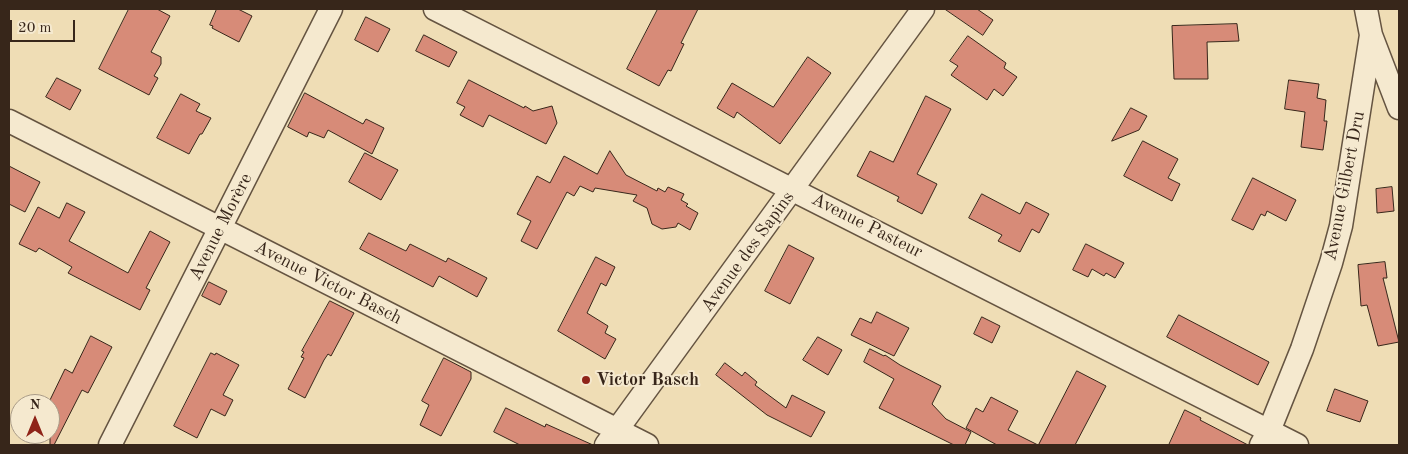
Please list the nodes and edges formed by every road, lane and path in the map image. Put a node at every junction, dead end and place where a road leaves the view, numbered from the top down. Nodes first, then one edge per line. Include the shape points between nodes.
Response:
1 (331, 9) edge
2 (436, 9) edge
3 (923, 9) edge
4 (1366, 9) edge
5 (1371, 36) junction
6 (1399, 108) edge
7 (9, 121) edge
8 (794, 189) junction
9 (220, 228) junction
10 (612, 438) edge
11 (1265, 438) edge
12 (110, 445) edge
13 (647, 445) edge
14 (1297, 445) edge

1 - 9 street, Avenue Morère
2 - 8 street, Avenue Pasteur
3 - 8 street, Avenue des Sapins
4 - 5 street
5 - 6 street
5 - 11 street, Avenue Gilbert Dru via 1341,226 1302,349
7 - 9 street, Avenue Victor Basch
8 - 10 street, Avenue des Sapins
8 - 11 street, Avenue Pasteur
9 - 10 street, Avenue Victor Basch
9 - 12 street, Avenue Morère
10 - 13 street, Avenue Victor Basch
11 - 14 street, Avenue Pasteur

